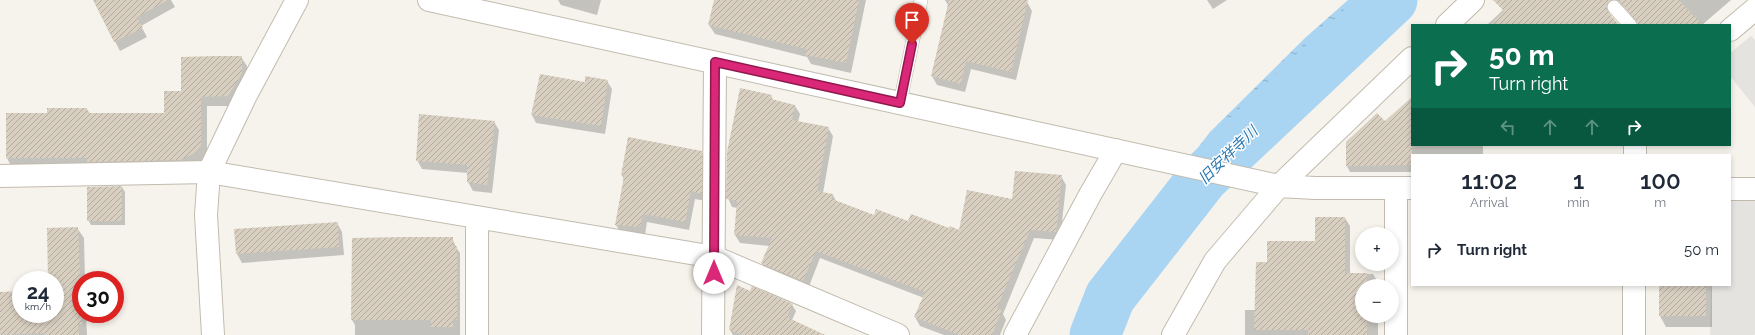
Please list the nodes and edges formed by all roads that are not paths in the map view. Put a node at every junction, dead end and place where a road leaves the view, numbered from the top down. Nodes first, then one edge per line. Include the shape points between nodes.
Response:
1 (298, 0) edge
2 (429, 0) edge
3 (921, 0) edge
4 (1473, 0) edge
5 (1614, 7) dead end
6 (1755, 8) edge
7 (1448, 24) edge
8 (1629, 24) edge
9 (1731, 29) edge
10 (1411, 59) edge
11 (715, 62) junction
12 (900, 103) junction
13 (1116, 150) junction
14 (209, 172) junction
15 (0, 176) edge
16 (1279, 186) junction
17 (1404, 188) edge
18 (1731, 189) edge
19 (1755, 189) edge
20 (477, 218) junction
21 (714, 257) junction
22 (1634, 286) edge
23 (213, 335) edge
24 (477, 335) edge
25 (713, 335) edge
26 (898, 335) edge
27 (1016, 335) edge
28 (1173, 335) edge
29 (1396, 335) edge
30 (1634, 335) edge

1 - 14 street via 246,95
2 - 11 street
3 - 12 lane
4 - 7 street
5 - 8 lane
6 - 9 street
10 - 16 street
11 - 12 street
11 - 21 street
12 - 13 street
13 - 16 street
13 - 27 street via 1090,193
14 - 15 street
14 - 20 street
14 - 23 street via 206,215
16 - 17 street
16 - 28 street via 1215,261
17 - 29 street
18 - 19 street
20 - 21 street
20 - 24 street
21 - 25 street
21 - 26 street
22 - 30 street

